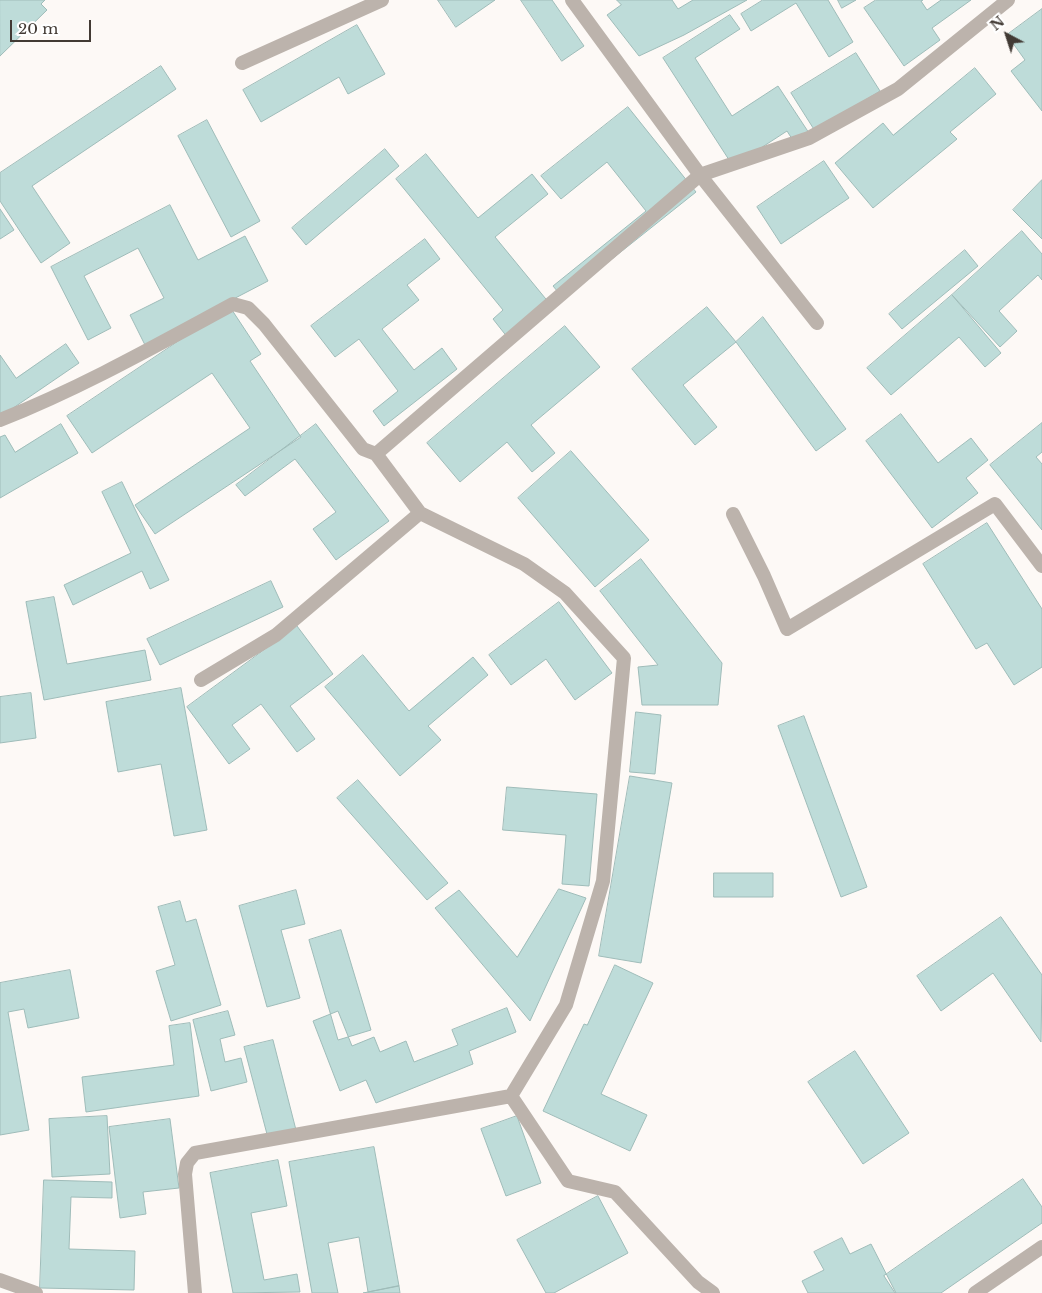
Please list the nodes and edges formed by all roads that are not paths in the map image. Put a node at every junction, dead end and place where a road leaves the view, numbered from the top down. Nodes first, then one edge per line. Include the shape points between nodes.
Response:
1 (382, 0) edge
2 (572, 0) edge
3 (1008, 0) edge
4 (242, 63) dead end
5 (700, 175) junction
6 (817, 323) dead end
7 (0, 420) edge
8 (376, 454) junction
9 (420, 513) junction
10 (733, 514) dead end
11 (1042, 566) edge
12 (201, 680) dead end
13 (511, 1096) junction
14 (1042, 1247) edge
15 (0, 1280) edge
16 (36, 1293) edge
17 (195, 1293) edge
18 (714, 1293) edge
19 (975, 1293) edge

1 - 4 street
2 - 5 street
3 - 5 street via 898,89 809,138
5 - 6 street
5 - 8 street
7 - 8 street via 46,402 233,304 248,308 264,324 363,449
8 - 9 street
9 - 12 street via 276,635
9 - 13 street via 524,564 565,593 624,658 604,881 566,1004
10 - 11 street via 787,629 995,504
13 - 17 street via 195,1153 187,1163 185,1174
13 - 18 street via 568,1181 615,1192 698,1282
14 - 19 street
15 - 16 street

